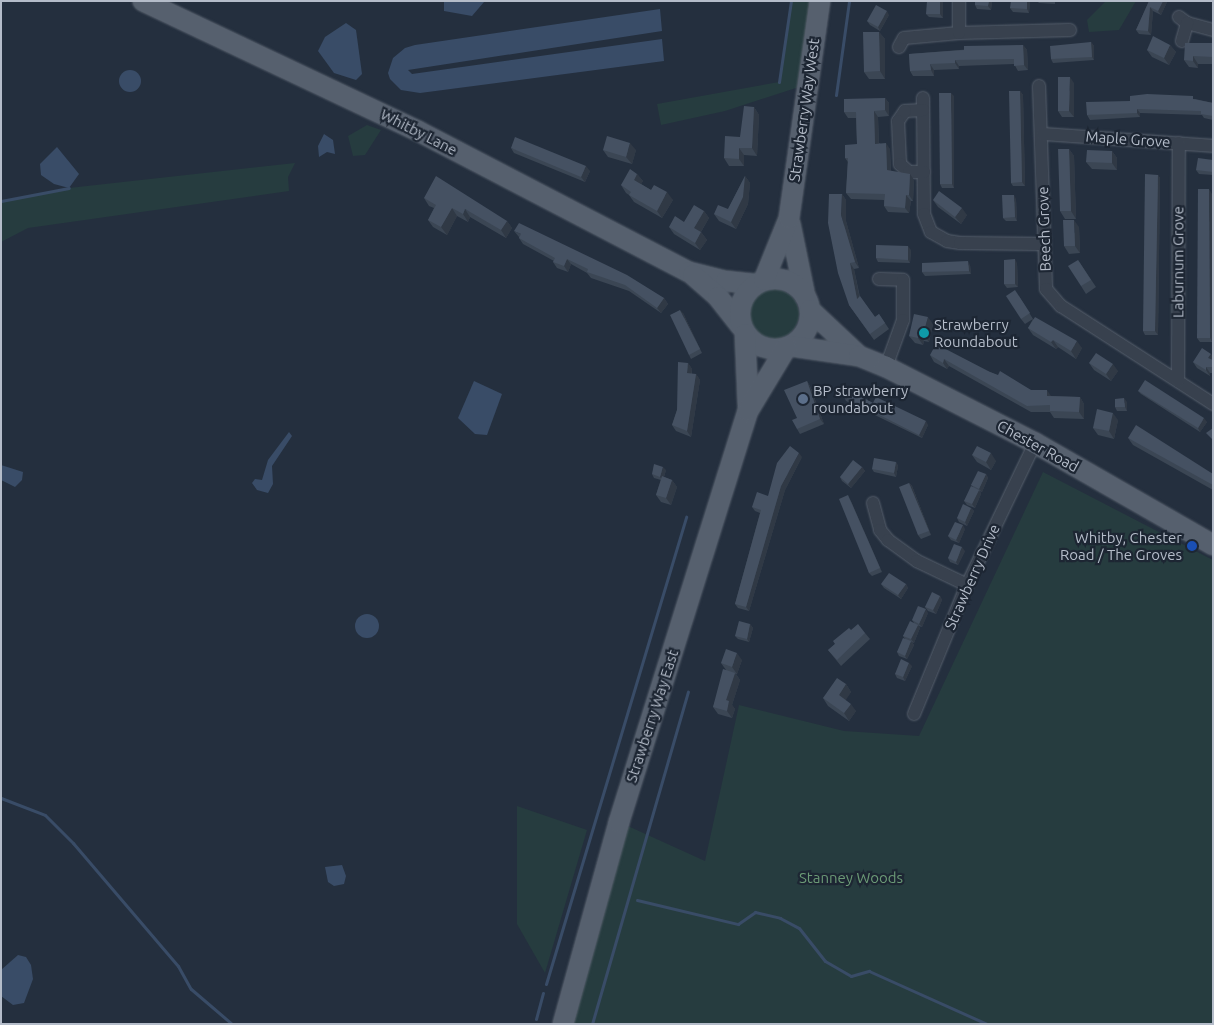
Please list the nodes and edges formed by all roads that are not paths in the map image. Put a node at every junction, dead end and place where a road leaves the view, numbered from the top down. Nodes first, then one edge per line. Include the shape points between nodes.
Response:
1 (143, 1) edge
2 (820, 1) edge
3 (959, 1) edge
4 (1070, 30) dead end
5 (1213, 30) edge
6 (958, 32) junction
7 (901, 38) dead end
8 (1182, 41) dead end
9 (1039, 86) dead end
10 (1042, 134) junction
11 (1179, 143) junction
12 (1213, 146) edge
13 (924, 172) junction
14 (789, 218) junction
15 (1042, 244) junction
16 (689, 272) junction
17 (879, 279) dead end
18 (760, 282) junction
19 (808, 303) junction
20 (743, 330) junction
21 (788, 347) junction
22 (858, 356) junction
23 (886, 367) junction
24 (1178, 381) junction
25 (1213, 404) edge
26 (748, 411) junction
27 (1035, 443) junction
28 (873, 503) dead end
29 (1213, 544) edge
30 (967, 584) junction
31 (914, 714) dead end
32 (569, 1023) edge

1 - 16 main road, Whitby Lane via 418,131
2 - 14 main road, Strawberry Way West
3 - 6 street
4 - 6 street
5 - 8 street via 1183,20
6 - 7 street
9 - 10 street, Beech Grove
10 - 11 street, Maple Grove
10 - 15 street, Beech Grove
11 - 12 street, Maple Grove
11 - 24 street, Laburnum Grove
13 - 13 street via 923,104 905,111 898,121 900,164 909,172
13 - 15 street via 926,224 938,238 960,243
14 - 18 main road, Strawberry Way West
14 - 19 main road, Strawberry Way West
15 - 24 street, Beech Grove via 1046,289 1052,298
16 - 18 main road, Whitby Lane via 726,281
16 - 20 main road, Whitby Lane via 718,297
17 - 23 street via 903,280 902,320
18 - 19 main road via 788,281
18 - 20 main road via 741,302
19 - 21 main road via 806,331
19 - 22 main road, Chester Road
20 - 21 main road via 763,348
20 - 26 main road, Strawberry Way East
21 - 22 main road, Chester Road
21 - 26 main road, Strawberry Way East
22 - 23 main road, Chester Road
23 - 27 main road, Chester Road
24 - 25 street, Beech Grove
26 - 32 main road, Strawberry Way East via 619,822
27 - 29 main road, Chester Road
27 - 30 street, Strawberry Drive
28 - 30 street via 880,530 888,540 917,561
30 - 31 street, Strawberry Drive

